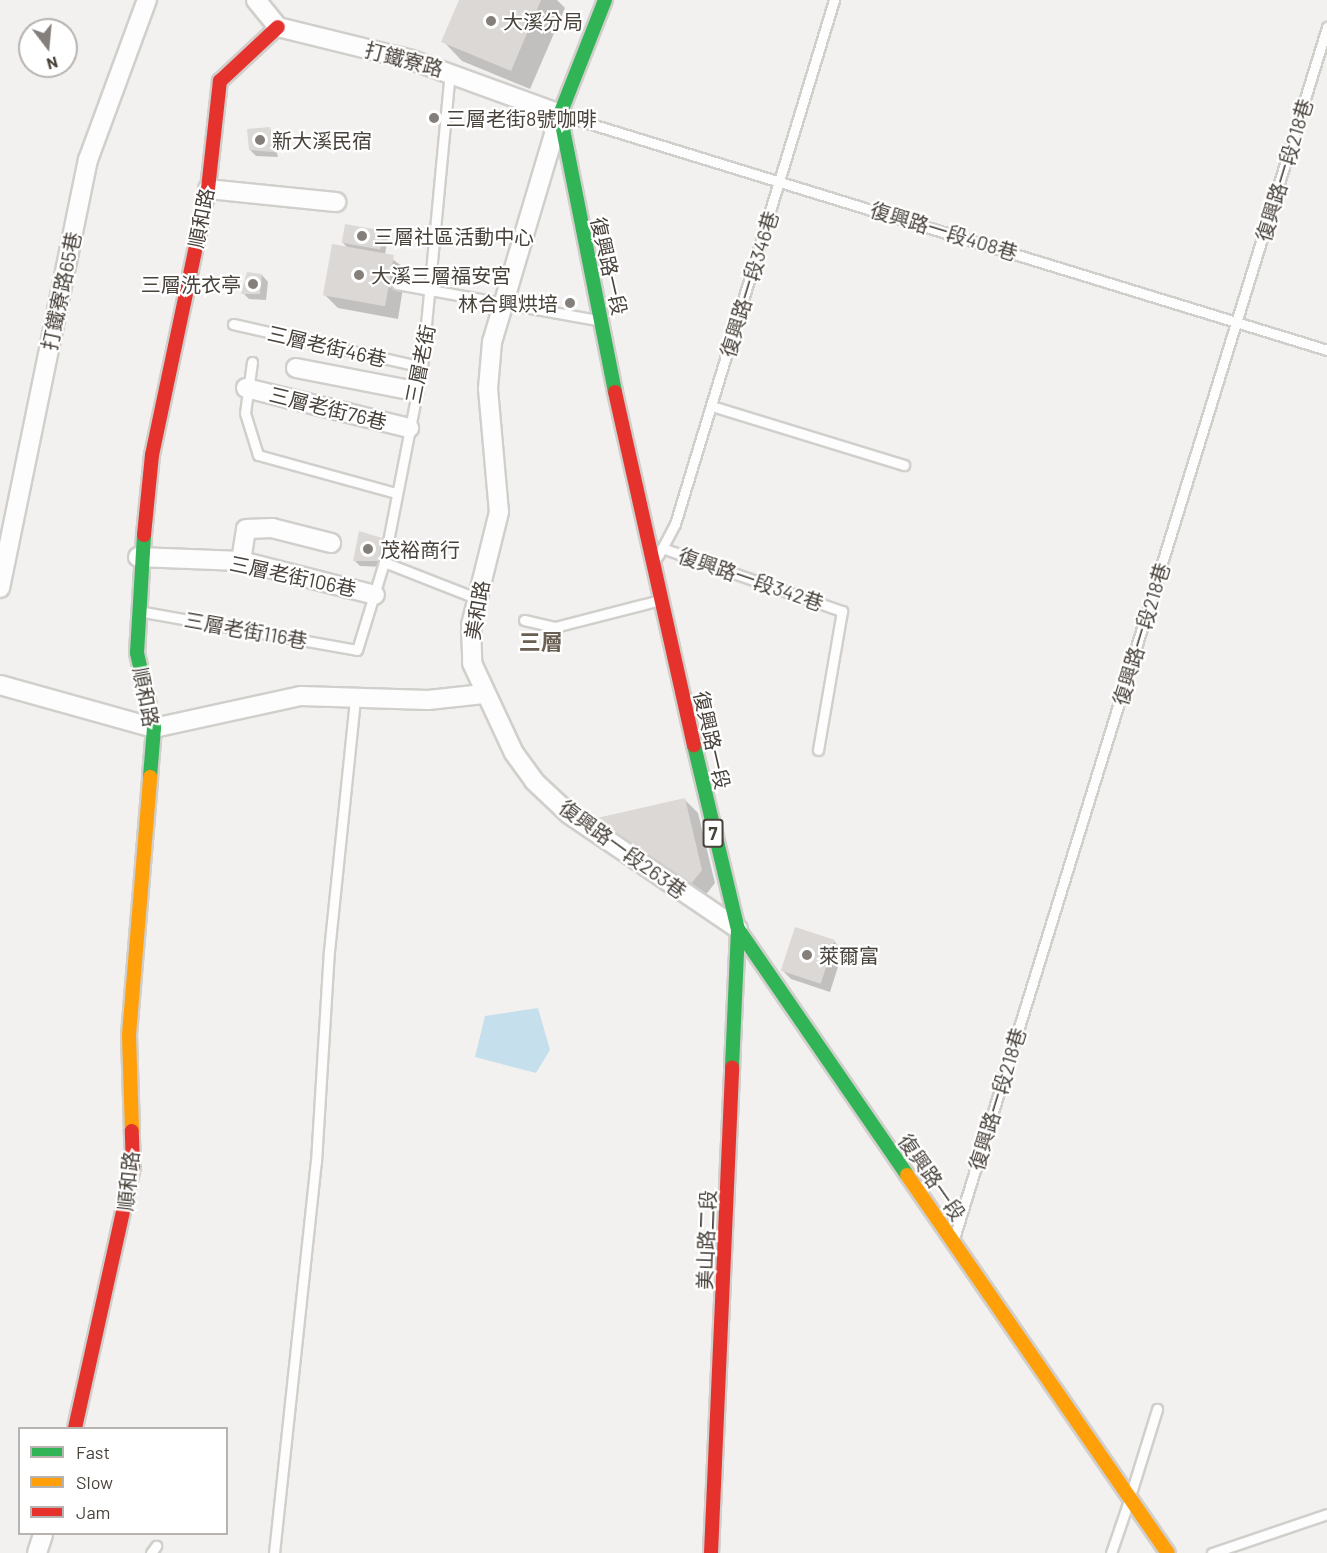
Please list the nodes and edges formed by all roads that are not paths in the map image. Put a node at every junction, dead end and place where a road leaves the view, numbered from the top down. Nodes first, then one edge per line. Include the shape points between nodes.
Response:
1 (147, 0) edge
2 (256, 0) edge
3 (605, 0) edge
4 (834, 0) edge
5 (278, 27) junction
6 (1327, 27) edge
7 (450, 71) junction
8 (560, 114) junction
9 (781, 181) junction
10 (208, 189) junction
11 (336, 202) dead end
12 (397, 284) dead end
13 (433, 290) junction
14 (503, 302) junction
15 (602, 321) junction
16 (1238, 323) junction
17 (233, 324) dead end
18 (1327, 351) edge
19 (252, 362) dead end
20 (422, 367) junction
21 (296, 368) dead end
22 (246, 388) junction
23 (414, 391) junction
24 (712, 405) junction
25 (409, 428) junction
26 (904, 465) dead end
27 (396, 493) junction
28 (331, 543) dead end
29 (662, 548) junction
30 (138, 557) junction
31 (242, 561) junction
32 (384, 562) junction
33 (654, 563) junction
34 (0, 588) edge
35 (375, 595) junction
36 (476, 598) junction
37 (661, 600) junction
38 (136, 610) junction
39 (524, 620) dead end
40 (357, 650) joint
41 (0, 686) edge
42 (484, 694) junction
43 (355, 698) junction
44 (154, 728) junction
45 (818, 750) dead end
46 (738, 929) junction
47 (953, 1241) junction
48 (1157, 1409) dead end
49 (75, 1427) edge
50 (1130, 1496) junction
51 (1327, 1514) edge
52 (42, 1535) edge
53 (37, 1553) edge
54 (274, 1553) edge
55 (711, 1553) edge
56 (1111, 1553) edge
57 (1168, 1553) edge
58 (1212, 1553) edge

1 - 34 street, 打鐵寮路65巷 via 88,160
2 - 5 street
3 - 8 street
4 - 9 lane, 復興路一段346巷
5 - 7 street, 打鐵寮路
5 - 10 street, 順和路 via 222,76
6 - 16 lane, 復興路一段218巷
7 - 8 street, 打鐵寮路
7 - 13 lane, 三層老街
8 - 9 lane, 復興路一段408巷
8 - 14 street, 美和路
8 - 15 street, 復興路一段 / 7
9 - 16 lane, 復興路一段408巷
9 - 24 lane, 復興路一段346巷
10 - 11 street
10 - 30 street, 順和路 via 152,455
12 - 13 lane
13 - 14 lane
13 - 20 lane, 三層老街
14 - 15 lane
14 - 36 street, 美和路 via 488,389 499,512
15 - 33 street, 復興路一段 / 7
16 - 18 lane, 復興路一段408巷
16 - 47 lane, 復興路一段218巷
17 - 20 lane, 三層老街46巷
19 - 22 lane
20 - 23 lane, 三層老街
21 - 23 street
22 - 25 street, 三層老街76巷
22 - 27 lane via 246,432 258,455
23 - 25 lane, 三層老街
24 - 26 lane
24 - 29 lane, 復興路一段346巷 via 675,524
25 - 27 lane, 三層老街
27 - 32 lane, 三層老街
28 - 31 street via 272,528 246,529
29 - 33 lane, 復興路一段346巷
29 - 45 lane, 復興路一段342巷 via 842,611
30 - 31 street, 三層老街106巷
30 - 38 street, 順和路
31 - 35 street, 三層老街106巷
32 - 35 lane, 三層老街
32 - 36 lane
33 - 37 street, 復興路一段 / 7
35 - 40 lane, 三層老街
36 - 42 street, 美和路 via 469,642
37 - 39 lane via 555,627
37 - 46 street, 復興路一段 / 7
38 - 40 lane, 三層老街116巷
38 - 44 street, 順和路 via 137,653
41 - 44 street
42 - 43 street via 428,700
42 - 46 street, 復興路一段263巷 via 514,753 569,814
43 - 44 street via 301,696
43 - 54 lane via 329,951 316,1162
44 - 49 street, 順和路 via 129,1035 133,1167
46 - 47 street, 復興路一段 / 7
46 - 55 street, 美山路二段
47 - 50 street, 復興路一段 / 7
48 - 50 lane
50 - 56 lane
50 - 57 street, 復興路一段 / 7
51 - 58 lane
52 - 53 street

